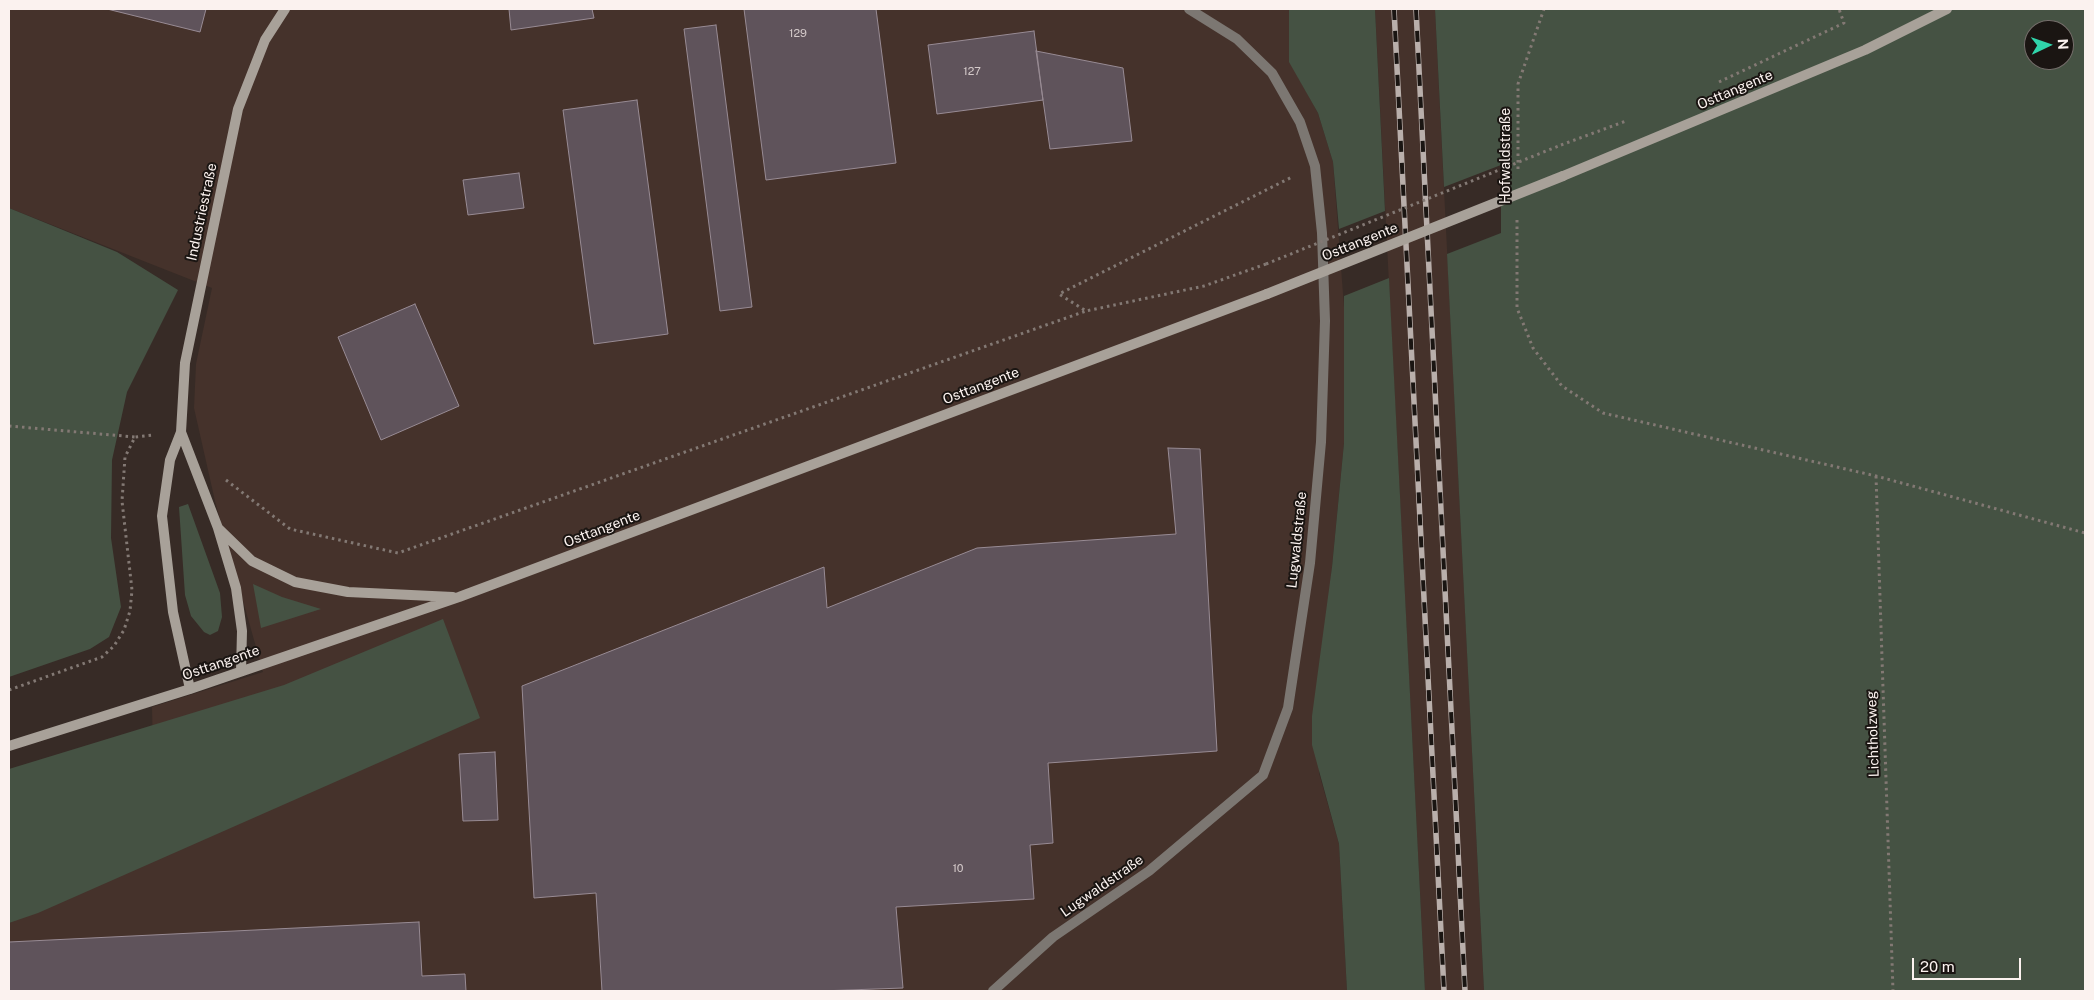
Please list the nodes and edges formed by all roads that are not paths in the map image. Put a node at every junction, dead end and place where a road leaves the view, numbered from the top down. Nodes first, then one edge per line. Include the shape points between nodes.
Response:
1 (285, 9) edge
2 (1189, 9) edge
3 (1947, 9) edge
4 (181, 432) junction
5 (218, 528) junction
6 (459, 597) junction
7 (241, 671) junction
8 (190, 689) junction
9 (9, 746) edge
10 (993, 991) edge

1 - 4 main road, Industriestraße via 264,40 238,109 185,363
2 - 10 street, Lugwaldstraße via 1237,39 1272,73 1300,122 1315,166 1326,321 1320,452 1310,563 1288,708 1263,775 1149,871 1053,937
3 - 6 main road, Osttangente, bridge via 1865,50 1563,176 1267,294
4 - 5 main road, Industriestraße
4 - 8 main road, Industriestraße via 170,460 162,516 173,612
5 - 6 main road via 252,561 295,582 348,592
5 - 7 main road, Industriestraße via 236,588 242,631
6 - 7 main road, Osttangente
7 - 8 main road, Osttangente
8 - 9 main road, Osttangente

